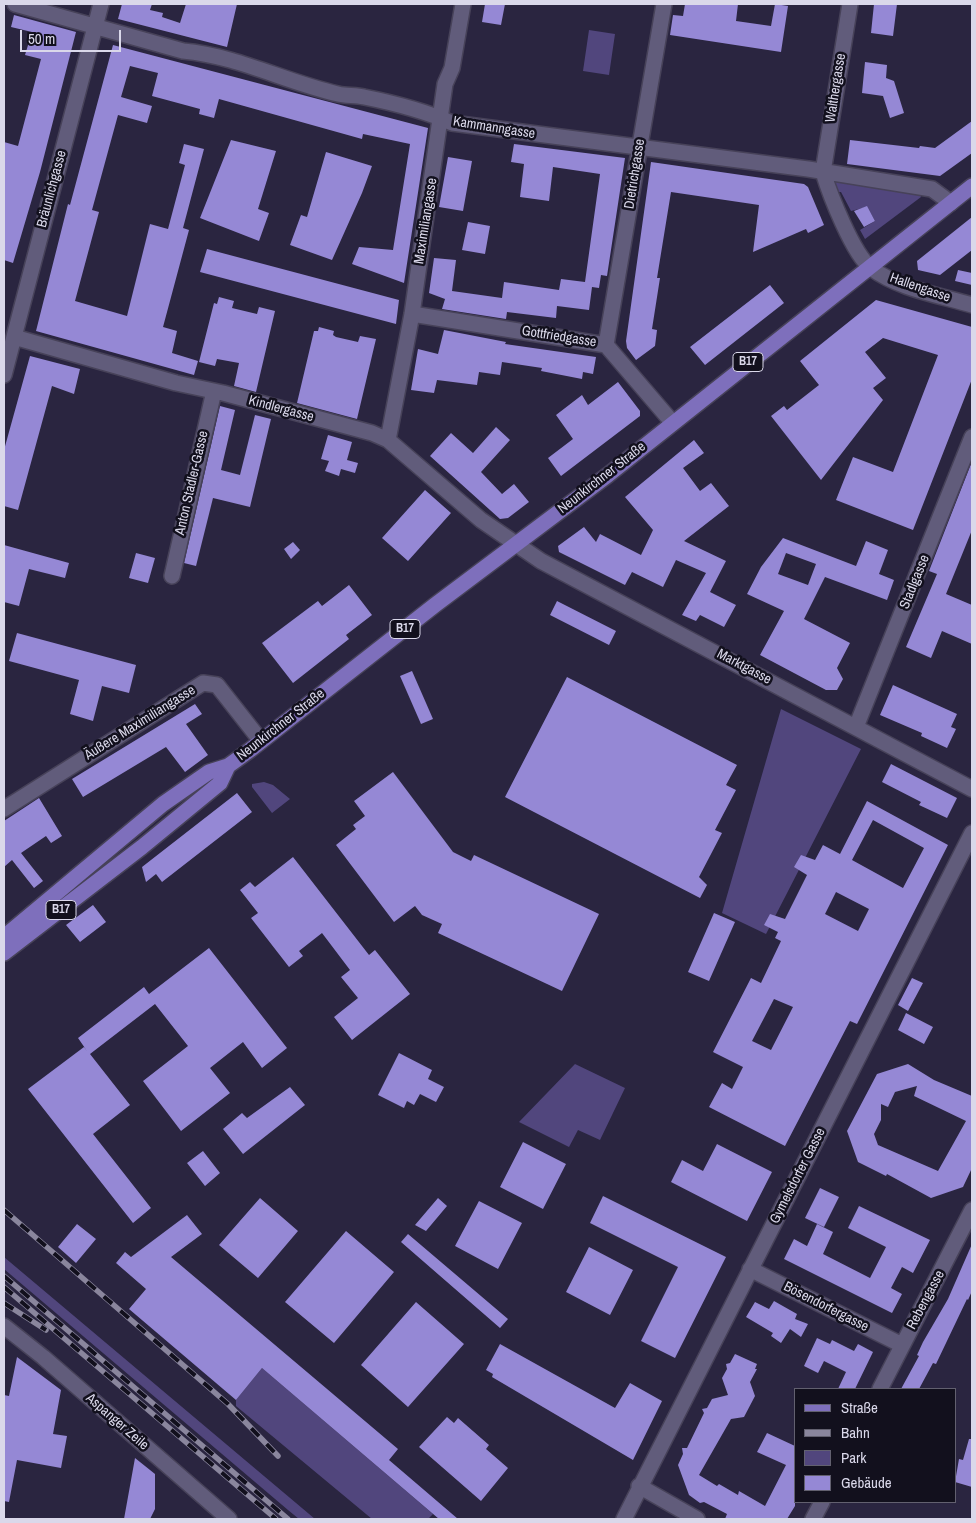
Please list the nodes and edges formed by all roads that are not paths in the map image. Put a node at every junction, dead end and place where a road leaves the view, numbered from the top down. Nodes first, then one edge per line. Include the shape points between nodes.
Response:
1 (15, 4) edge
2 (101, 4) edge
3 (463, 4) edge
4 (664, 4) edge
5 (850, 4) edge
6 (96, 26) junction
7 (441, 118) junction
8 (639, 147) junction
9 (822, 172) junction
10 (972, 186) edge
11 (951, 203) junction
12 (869, 267) junction
13 (972, 305) edge
14 (412, 314) junction
15 (14, 337) junction
16 (606, 345) junction
17 (4, 375) edge
18 (214, 391) junction
19 (672, 422) junction
20 (972, 437) edge
21 (388, 440) junction
22 (515, 544) junction
23 (172, 576) dead end
24 (856, 726) junction
25 (261, 741) junction
26 (228, 766) junction
27 (972, 789) edge
28 (4, 809) edge
29 (972, 833) edge
30 (4, 937) edge
31 (4, 953) edge
32 (972, 1210) edge
33 (750, 1269) junction
34 (4, 1326) edge
35 (902, 1345) junction
36 (880, 1388) edge
37 (640, 1486) junction
38 (821, 1503) edge
39 (230, 1519) edge
40 (624, 1519) edge
41 (697, 1519) edge
42 (813, 1519) edge

1 - 6 street, Kammanngasse
2 - 6 street, Bräunlichgasse
3 - 7 street, Maximiliangasse via 452,68 445,84
4 - 8 street, Dietrichgasse
5 - 9 street, Walthergasse
6 - 7 street, Kammanngasse via 256,66 280,78 339,94 363,96
6 - 15 street, Bräunlichgasse
7 - 8 street, Kammanngasse via 469,126
7 - 14 street, Maximiliangasse
8 - 9 street, Kammanngasse
8 - 16 street, Dietrichgasse
9 - 11 street, Kammanngasse via 932,189
9 - 12 street via 845,227
10 - 11 main road, Neunkirchner Straße / B17
11 - 12 main road, Neunkirchner Straße / B17
12 - 13 street, Hallengasse via 890,280
12 - 19 main road, Neunkirchner Straße / B17
14 - 16 street, Gottfriedgasse
14 - 21 street, Maximiliangasse
15 - 17 street, Bräunlichgasse
15 - 18 street, Kindlergasse
16 - 19 street, Gottfriedgasse
18 - 21 street, Kindlergasse
18 - 23 street, Anton Stadler-Gasse
19 - 22 main road, Neunkirchner Straße / B17 via 608,475
20 - 24 street, Stadlgasse
21 - 22 street, Kindlergasse via 481,520
22 - 24 street, Marktgasse via 560,573
22 - 25 main road, Neunkirchner Straße / B17
24 - 27 street, Marktgasse
25 - 26 main road, Neunkirchner Straße / B17
25 - 28 street, Äußere Maximiliangasse via 217,684 203,683
26 - 30 main road, Neunkirchner Straße / B17 via 209,772 163,804
26 - 31 main road, Neunkirchner Straße / B17 via 220,782 142,847
29 - 33 street, Gymelsdorfer Gasse
32 - 35 street, Rebengasse
33 - 35 street, Bösendorfergasse
33 - 37 street, Gymelsdorfer Gasse
34 - 39 street, Aspanger Zeile via 43,1356
35 - 36 street, Rebengasse
37 - 40 street, Gymelsdorfer Gasse
37 - 41 street
38 - 42 street

